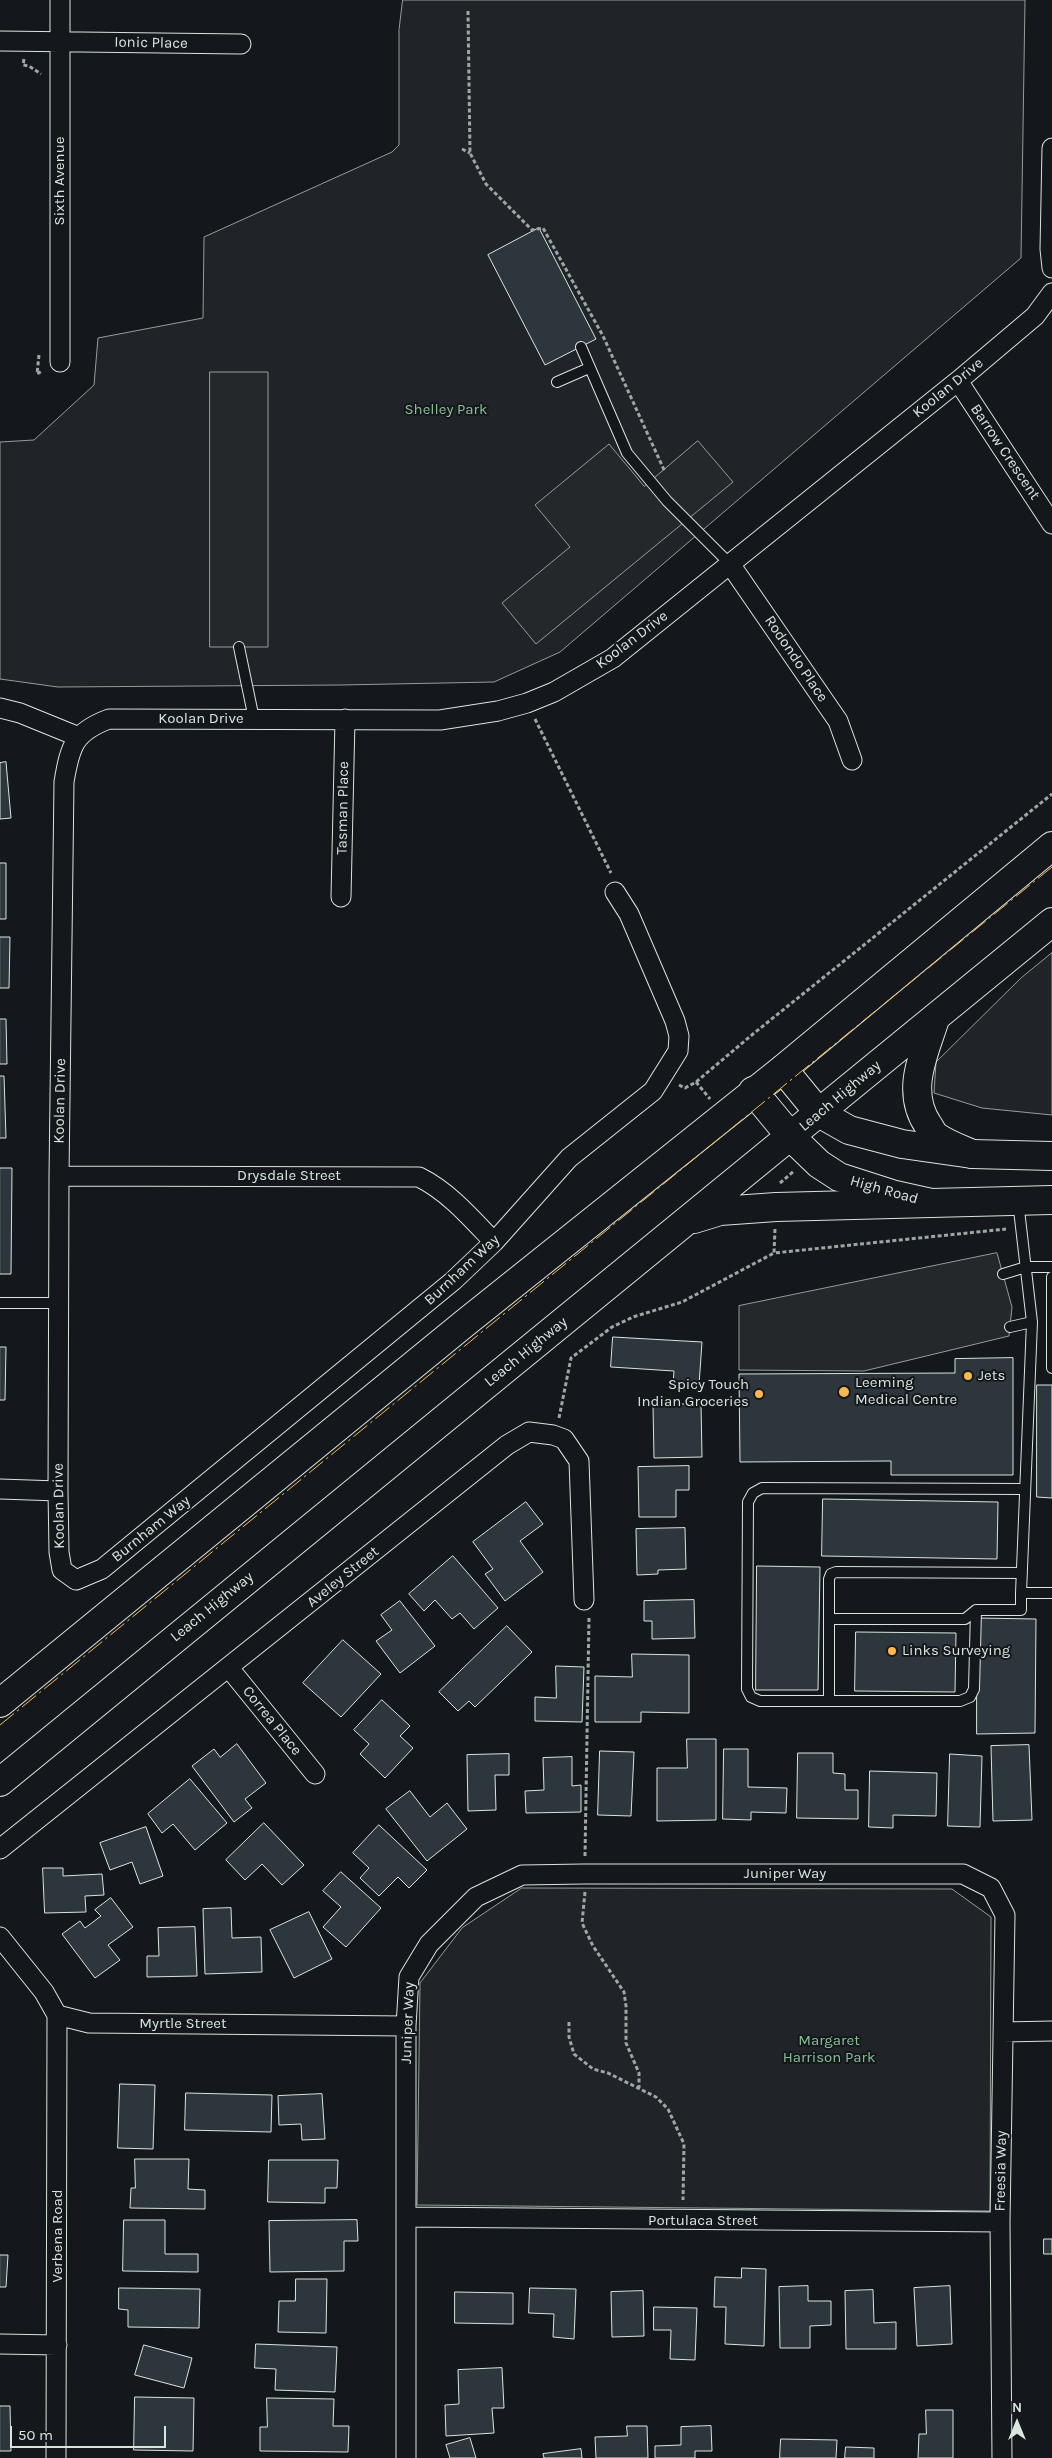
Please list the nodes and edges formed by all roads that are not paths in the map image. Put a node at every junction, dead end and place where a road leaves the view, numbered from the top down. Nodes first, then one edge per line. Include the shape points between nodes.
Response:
1 (60, 0) edge
2 (0, 41) edge
3 (60, 42) junction
4 (241, 44) dead end
5 (1052, 148) edge
6 (1052, 268) edge
7 (1052, 293) edge
8 (581, 347) dead end
9 (60, 362) dead end
10 (589, 368) junction
11 (958, 381) junction
12 (557, 382) dead end
13 (1052, 524) edge
14 (730, 564) junction
15 (239, 647) dead end
16 (0, 708) edge
17 (345, 718) junction
18 (254, 719) junction
19 (79, 737) junction
20 (852, 760) dead end
21 (1052, 846) edge
22 (615, 892) dead end
23 (341, 897) dead end
24 (1052, 922) edge
25 (935, 1018) junction
26 (783, 1069) junction
27 (754, 1091) junction
28 (819, 1113) junction
29 (791, 1138) junction
30 (972, 1154) junction
31 (1052, 1156) edge
32 (59, 1176) junction
33 (1018, 1200) junction
34 (1052, 1200) edge
35 (931, 1203) junction
36 (686, 1221) junction
37 (494, 1242) junction
38 (1026, 1267) junction
39 (1052, 1267) edge
40 (1003, 1274) dead end
41 (1052, 1277) edge
42 (1052, 1285) edge
43 (0, 1303) edge
44 (60, 1303) junction
45 (1032, 1322) junction
46 (1010, 1327) dead end
47 (1052, 1368) edge
48 (0, 1489) edge
49 (1025, 1489) junction
50 (58, 1490) junction
51 (1022, 1573) junction
52 (90, 1576) joint
53 (1021, 1593) junction
54 (1052, 1593) edge
55 (584, 1600) road end
56 (976, 1610) junction
57 (828, 1619) junction
58 (229, 1668) junction
59 (828, 1701) junction
60 (0, 1703) edge
61 (315, 1774) dead end
62 (0, 1782) edge
63 (0, 1849) edge
64 (991, 1888) joint
65 (0, 1937) edge
66 (58, 2015) junction
67 (406, 2026) junction
68 (1052, 2031) edge
69 (1003, 2032) junction
70 (406, 2217) junction
71 (1000, 2222) junction
72 (0, 2344) edge
73 (57, 2345) junction
74 (56, 2458) edge
75 (406, 2458) edge
76 (1002, 2458) edge

1 - 3 street, Sixth Avenue
2 - 3 street, Ionic Place
3 - 4 street, Ionic Place
3 - 9 street, Sixth Avenue
5 - 6 street
7 - 11 street, Koolan Drive via 1035,316
8 - 10 lane
10 - 12 lane
10 - 14 lane via 629,462
11 - 13 street, Barrow Crescent
11 - 14 street, Koolan Drive
14 - 17 street, Koolan Drive via 613,658 554,692 527,703 440,720
14 - 20 street, Rodondo Place via 838,721
15 - 18 lane
16 - 19 street
17 - 18 street, Koolan Drive
17 - 23 street, Tasman Place
18 - 19 street, Koolan Drive via 110,719 91,726
19 - 32 street, Koolan Drive via 68,755 64,782
21 - 26 main road
22 - 37 street, Burnham Way via 629,914 675,1021 678,1051 653,1091 569,1158
24 - 25 main road, Leach Highway
25 - 28 main road, Leach Highway
25 - 30 main road via 919,1067 917,1101 922,1116 936,1137
26 - 27 main road
26 - 28 main road
27 - 29 main road, High Road
27 - 60 main road
28 - 29 main road, Leach Highway
28 - 30 main road via 849,1130 902,1144
29 - 35 main road, High Road via 819,1164 839,1177
29 - 36 main road, Leach Highway
30 - 31 main road
32 - 37 street, Drysdale Street via 419,1177 459,1204
32 - 44 street, Koolan Drive
33 - 34 main road, High Road
33 - 35 main road, High Road
33 - 38 lane
35 - 36 main road via 776,1206 720,1211
36 - 62 main road, Leach Highway
37 - 52 street, Burnham Way via 453,1281
38 - 39 lane
38 - 40 lane
38 - 45 lane
41 - 42 lane
42 - 47 lane
43 - 44 lane
44 - 50 street, Koolan Drive
45 - 46 lane
45 - 49 lane
48 - 50 street
49 - 51 lane
49 - 59 lane via 762,1488 753,1493 748,1502 747,1689 750,1697 760,1701
50 - 52 street, Koolan Drive via 62,1570 76,1580
51 - 53 lane
51 - 57 lane via 836,1572 828,1579
53 - 54 lane
53 - 56 lane via 1021,1610
55 - 58 street, Aveley Street via 580,1461 564,1439 529,1432 507,1446
56 - 57 lane via 965,1618
56 - 59 lane via 974,1689 970,1697 960,1701
57 - 59 lane
58 - 61 street, Correa Place
58 - 63 street, Aveley Street
64 - 67 street, Juniper Way via 963,1874 522,1875 476,1897 428,1944 409,1978
64 - 69 street, Freesia Way via 1005,1915
65 - 66 street
66 - 67 street, Myrtle Street via 89,2023
66 - 73 street, Verbena Road
67 - 70 street, Juniper Way
68 - 69 street
69 - 71 street, Freesia Way
70 - 71 street, Portulaca Street
70 - 75 street, Juniper Way
71 - 76 street, Freesia Way
72 - 73 street
73 - 74 street, Verbena Road

